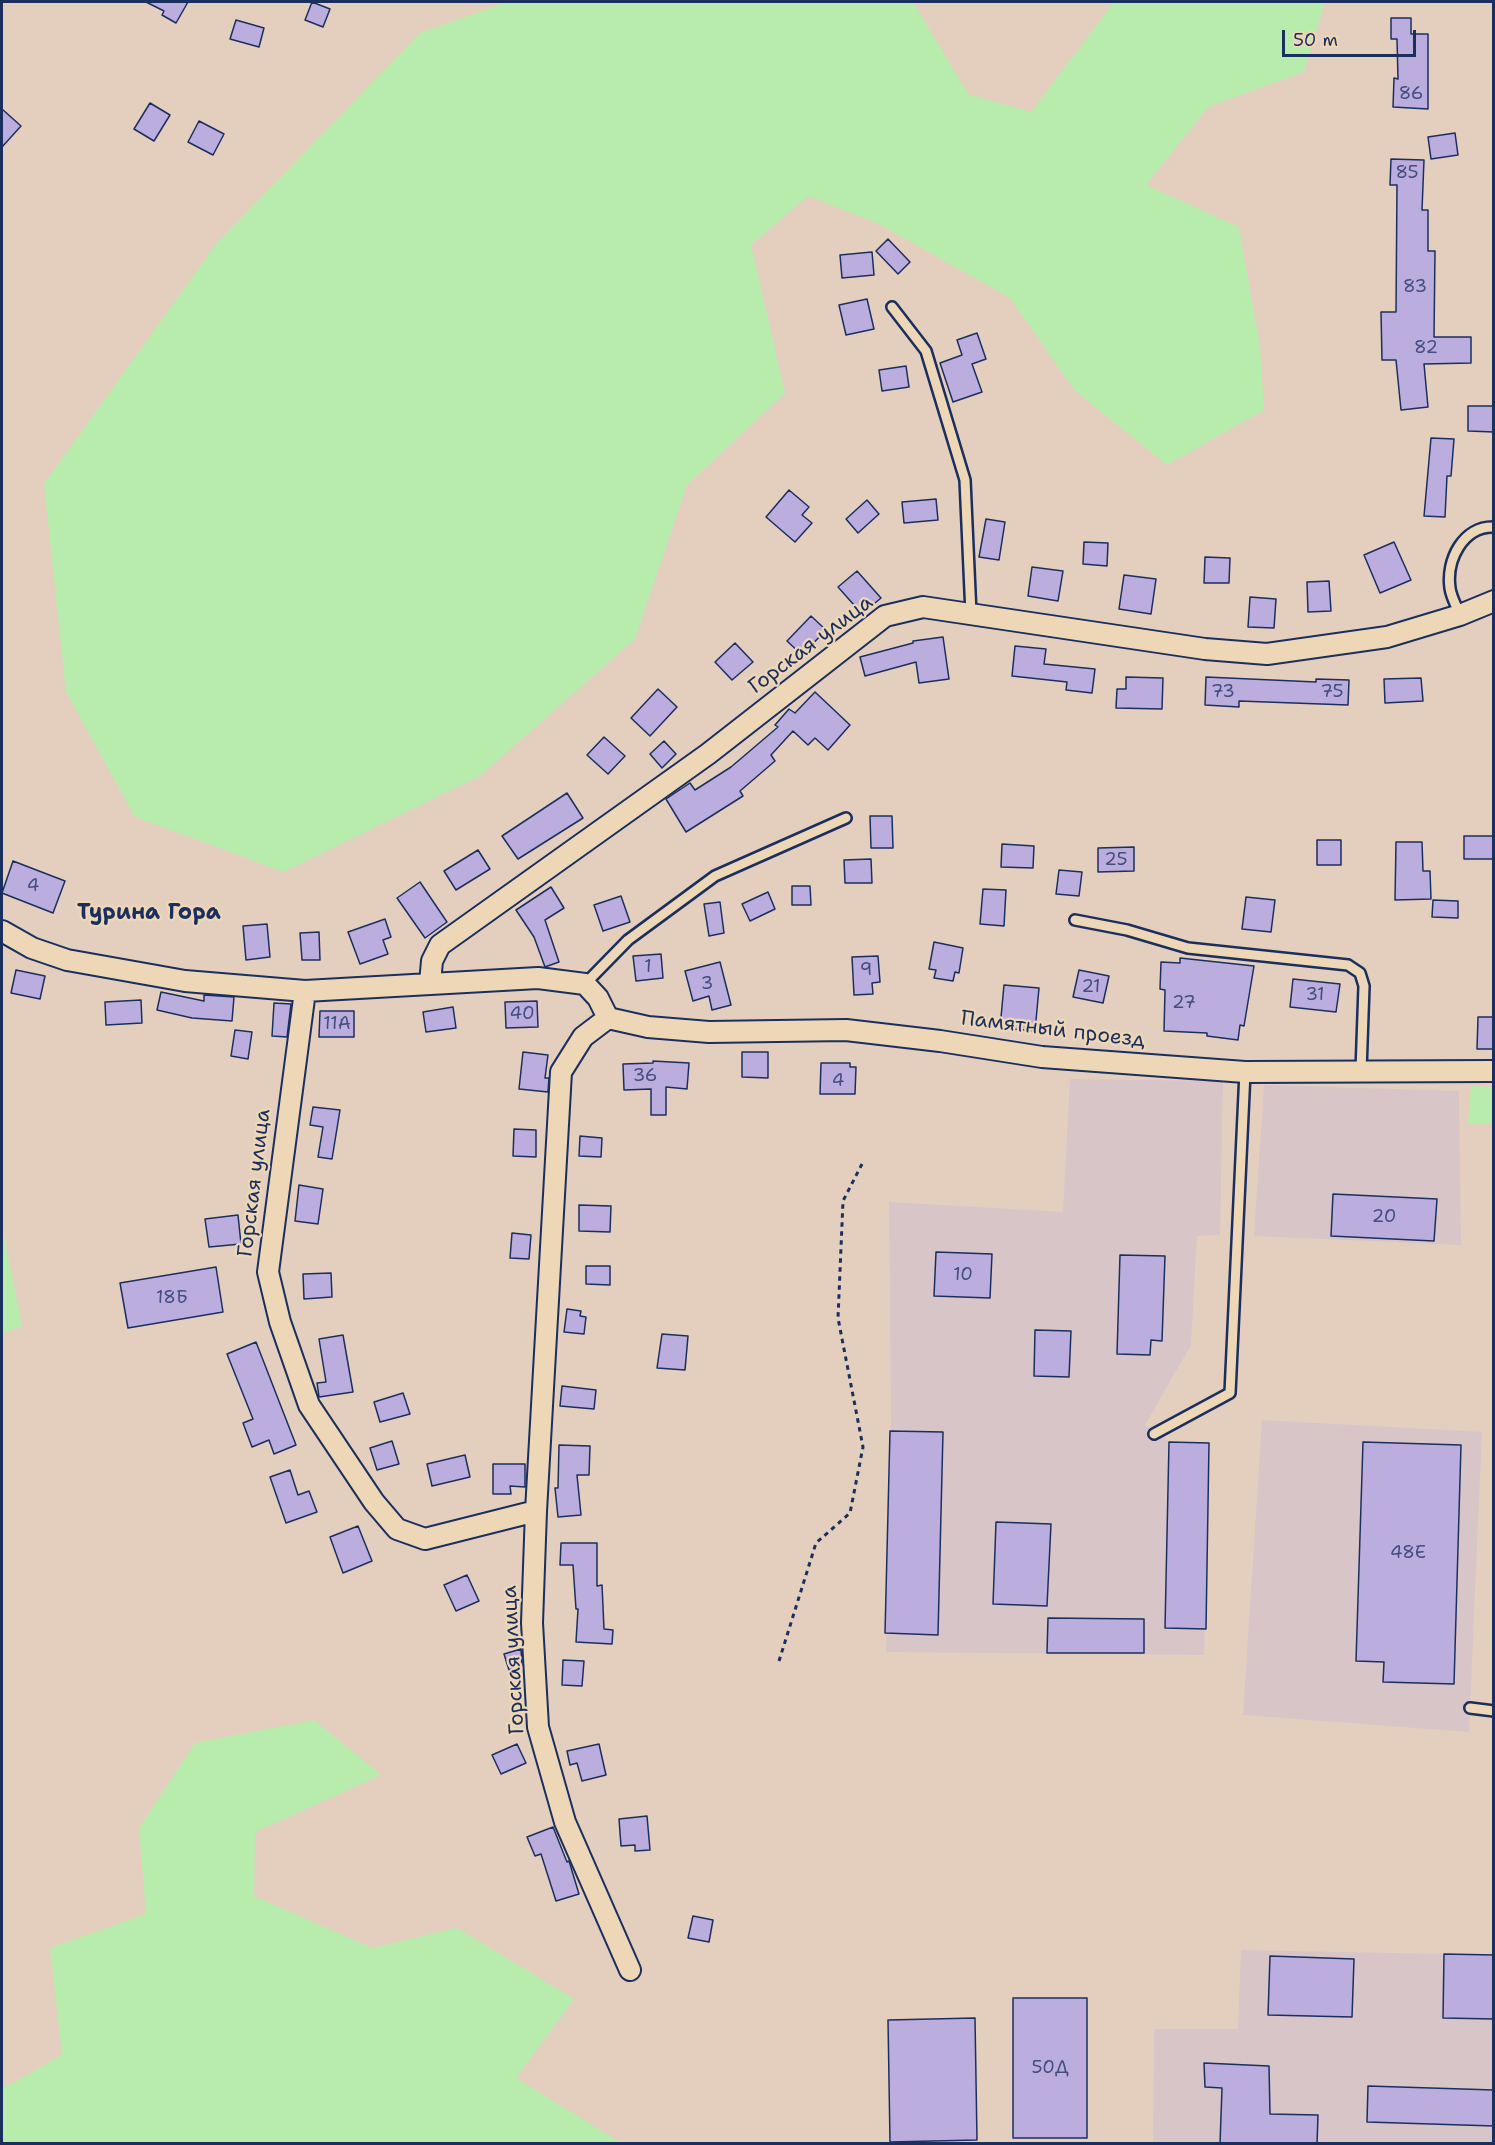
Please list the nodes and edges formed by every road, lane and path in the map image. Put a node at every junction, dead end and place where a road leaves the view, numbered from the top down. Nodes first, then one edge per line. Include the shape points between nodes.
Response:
1 (892, 307) dead end
2 (1494, 527) edge
3 (1494, 601) edge
4 (971, 614) junction
5 (1460, 615) junction
6 (846, 818) dead end
7 (1075, 920) dead end
8 (2, 931) edge
9 (430, 983) junction
10 (585, 984) junction
11 (305, 991) junction
12 (608, 1018) junction
13 (1361, 1071) junction
14 (1494, 1071) edge
15 (1245, 1072) junction
16 (862, 1164) dead end
17 (1154, 1434) dead end
18 (536, 1511) junction
19 (779, 1661) dead end
20 (1470, 1708) dead end
21 (1494, 1711) edge
22 (630, 1970) dead end

1 - 4 lane via 926,351 965,480
2 - 5 lane via 1483,527 1465,537 1452,560 1450,588
3 - 5 street, Горская улица
4 - 5 street, Горская улица via 1205,649 1267,654 1387,637
4 - 9 street, Горская улица via 923,607 885,616 708,754 440,945 432,961
6 - 10 lane via 715,876 628,940
7 - 13 lane via 1188,948 1348,965 1360,973 1364,986
8 - 11 street via 58,957 115,970 185,981
9 - 10 street via 538,978
9 - 11 street
10 - 12 street
11 - 18 street, Горская улица via 268,1272 280,1322 309,1406 397,1529 425,1539
12 - 15 street, Памятный проезд via 648,1027 710,1032 846,1030 1042,1057
12 - 18 street, Горская улица via 583,1037 561,1072
13 - 14 street, Памятный проезд
13 - 15 street, Памятный проезд
15 - 17 lane via 1230,1393
16 - 19 path via 843,1201 838,1318 863,1447 850,1513 816,1543
18 - 22 street, Горская улица via 532,1623 538,1726 565,1821
20 - 21 lane

